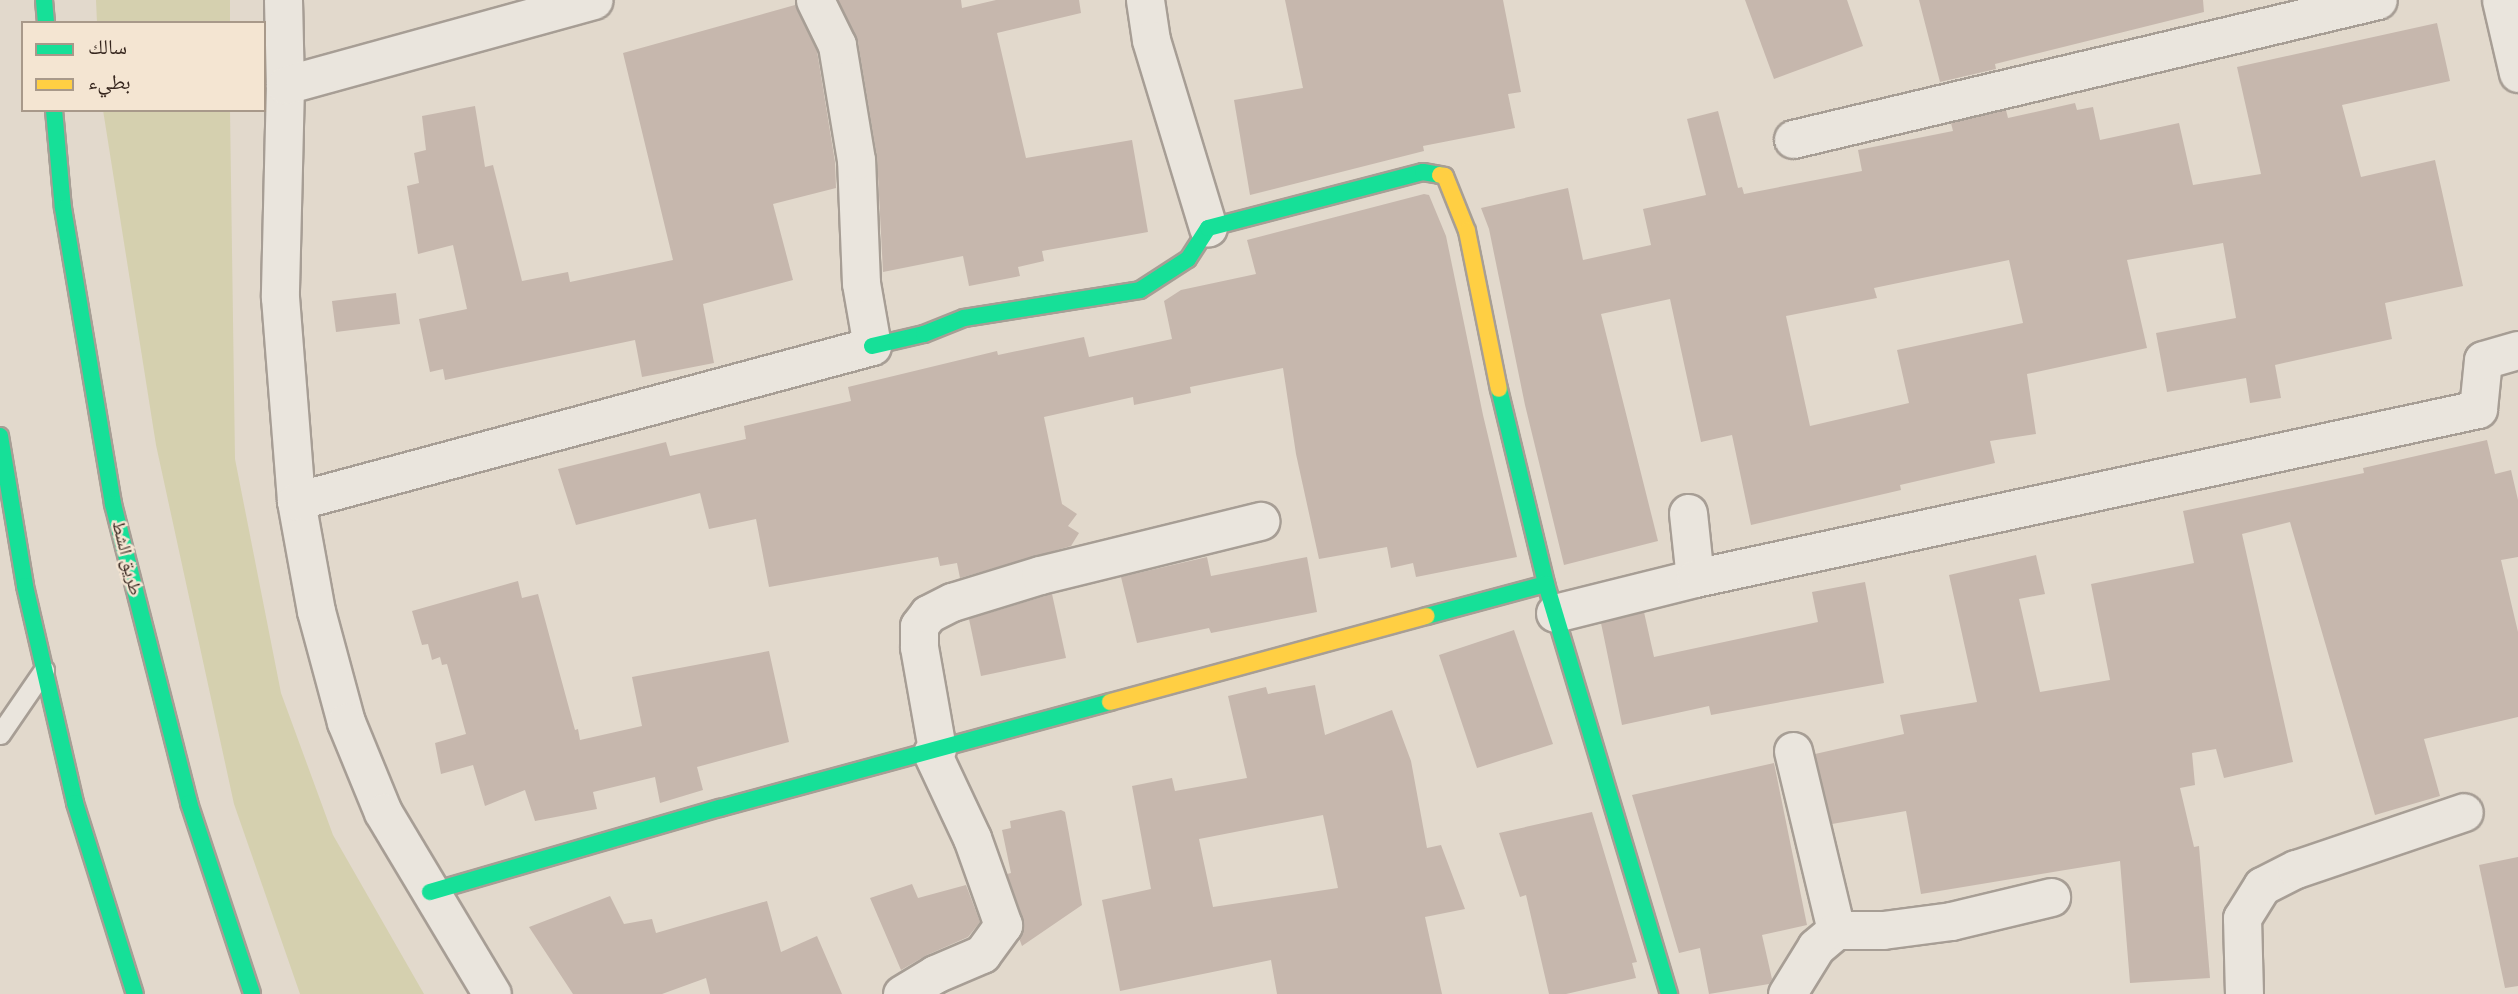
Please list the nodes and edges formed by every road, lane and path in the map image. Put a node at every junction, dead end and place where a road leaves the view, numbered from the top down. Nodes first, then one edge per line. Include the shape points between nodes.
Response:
1 (44, 0) edge
2 (283, 0) edge
3 (594, 0) edge
4 (815, 0) edge
5 (1144, 0) edge
6 (2378, 0) edge
7 (2501, 0) edge
8 (46, 21) edge
9 (2518, 73) edge
10 (285, 85) junction
11 (54, 112) edge
12 (1793, 139) dead end
13 (1208, 228) junction
14 (872, 346) junction
15 (2518, 350) edge
16 (0, 436) edge
17 (296, 501) junction
18 (1688, 513) dead end
19 (1260, 521) dead end
20 (1695, 578) junction
21 (1550, 598) junction
22 (44, 670) junction
23 (0, 734) edge
24 (934, 751) junction
25 (1793, 751) dead end
26 (2464, 813) dead end
27 (430, 892) junction
28 (2051, 897) dead end
29 (1836, 930) junction
30 (135, 994) edge
31 (252, 994) edge
32 (492, 994) edge
33 (902, 994) edge
34 (1669, 994) edge
35 (1787, 994) edge
36 (2244, 994) edge

1 - 8 main road
2 - 10 street
3 - 10 street
4 - 14 street via 837,45 856,160 861,283
5 - 13 street via 1151,40
6 - 12 street
7 - 9 street
10 - 17 street via 280,297
11 - 31 main road, طريق الشط via 63,208 113,504 190,803
13 - 14 main road via 1188,259 1140,290 964,318 924,334
13 - 21 main road via 1423,172 1445,176 1467,231
14 - 17 street
15 - 20 street via 2483,360 2478,409
16 - 22 main road
17 - 27 street via 316,611 346,722 383,812
18 - 20 street
19 - 24 street via 1040,575 951,602 928,614 919,626 919,648
20 - 21 street
21 - 24 main road
21 - 34 main road
22 - 23 lane
22 - 30 main road via 75,803
24 - 27 main road
24 - 33 street via 1003,925 982,954
25 - 29 street
26 - 36 street via 2296,869 2262,886 2242,918
27 - 32 street
28 - 29 street via 1951,921 1883,930
29 - 35 street via 1816,947

